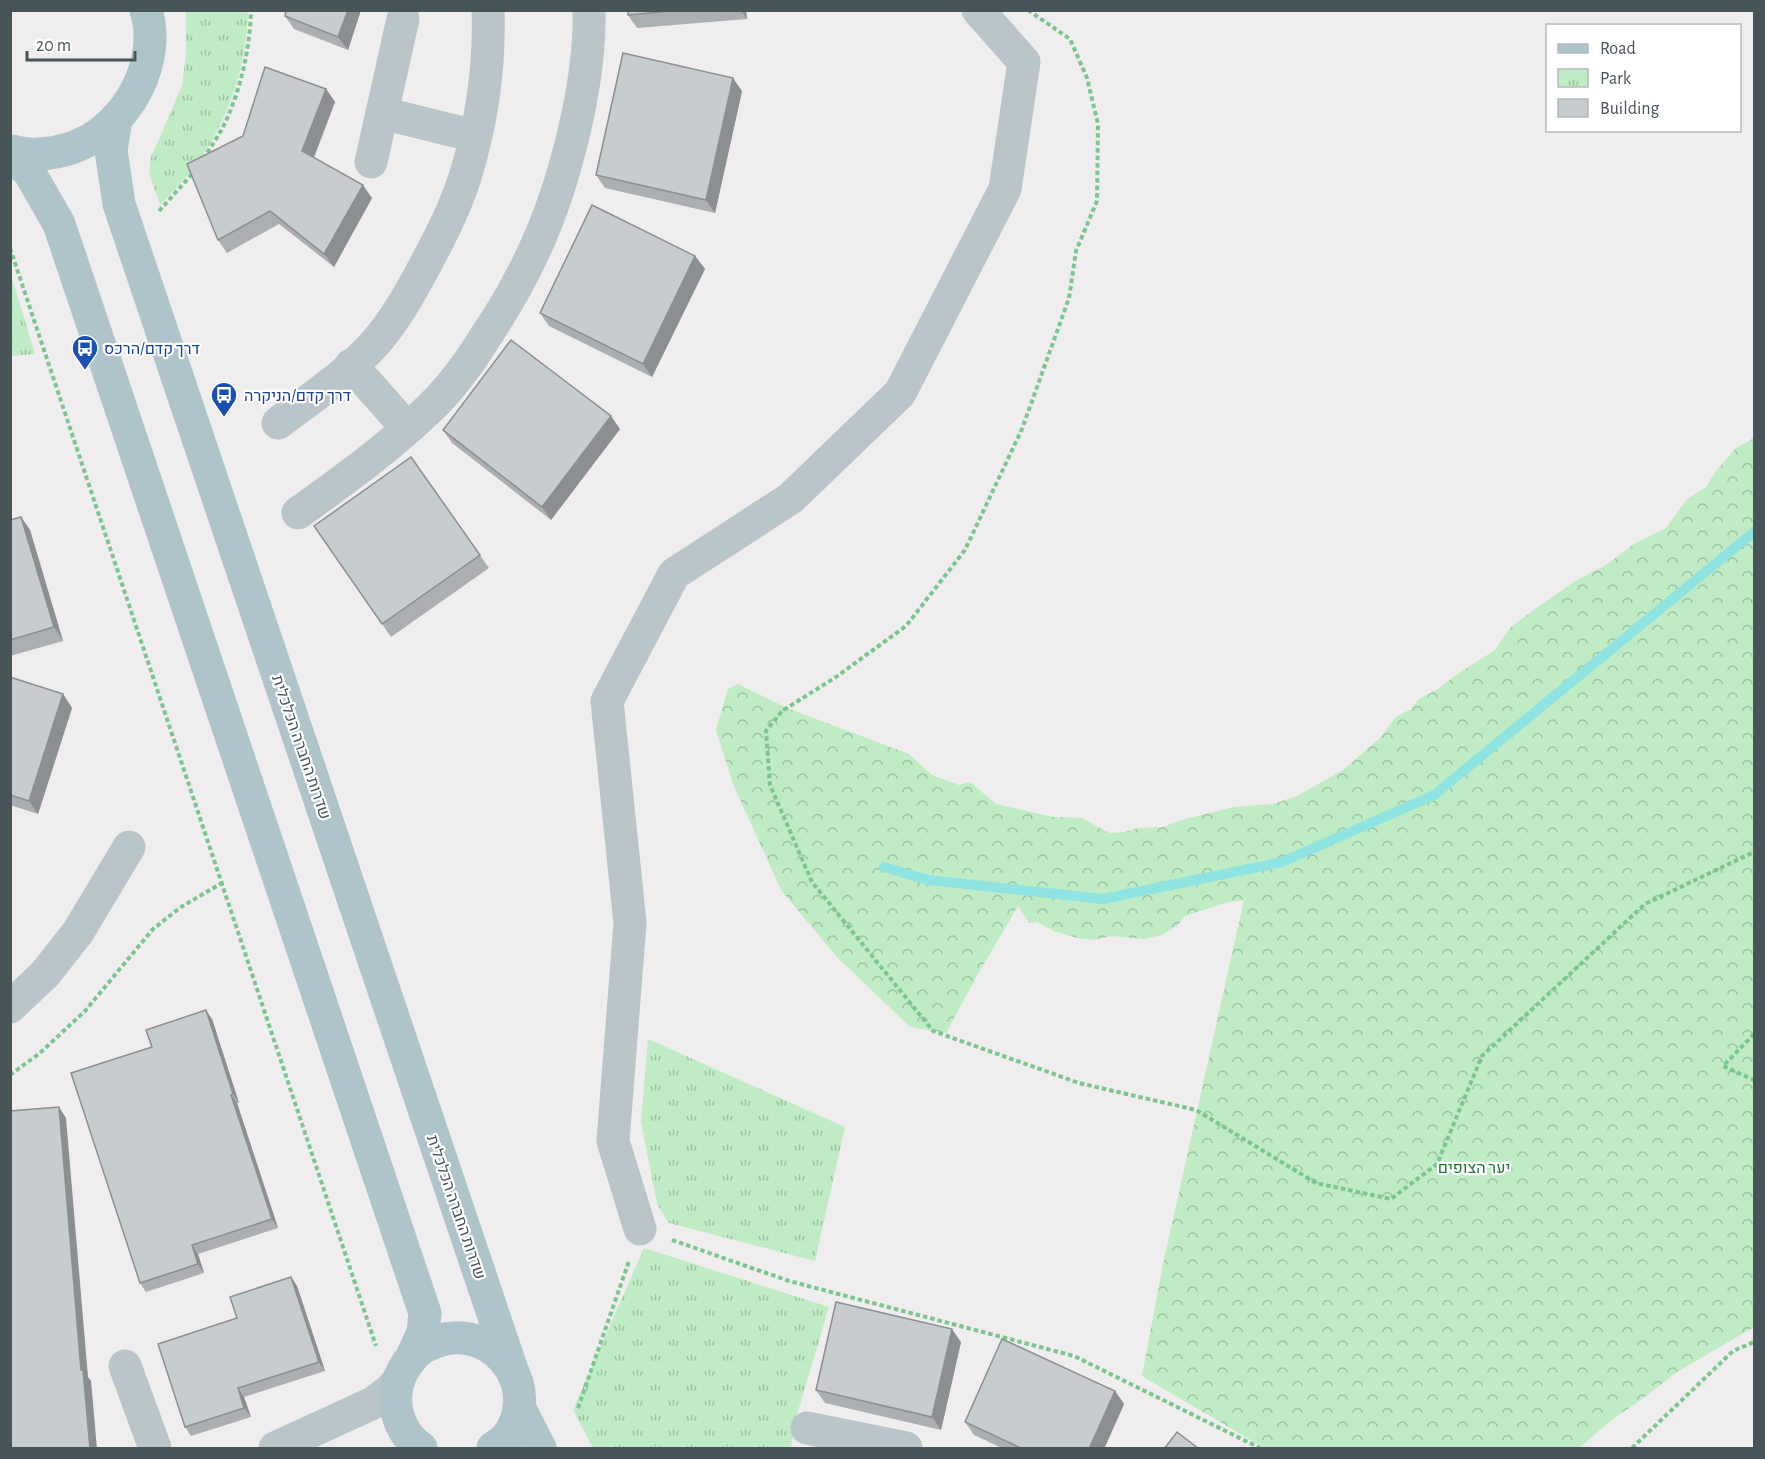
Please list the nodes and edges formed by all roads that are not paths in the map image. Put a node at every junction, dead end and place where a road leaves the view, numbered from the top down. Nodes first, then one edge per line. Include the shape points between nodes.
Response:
1 (146, 10) edge
2 (155, 10) edge
3 (488, 10) edge
4 (589, 10) edge
5 (978, 10) edge
6 (402, 19) dead end
7 (148, 52) junction
8 (382, 113) junction
9 (116, 119) junction
10 (475, 136) junction
11 (10, 151) edge
12 (10, 158) edge
13 (371, 162) dead end
14 (351, 365) junction
15 (278, 423) dead end
16 (407, 428) junction
17 (298, 513) dead end
18 (129, 848) dead end
19 (10, 1007) edge
20 (640, 1229) road end
21 (125, 1366) dead end
22 (512, 1370) junction
23 (400, 1375) junction
24 (519, 1407) junction
25 (807, 1428) dead end
26 (155, 1449) edge
27 (275, 1449) edge
28 (421, 1449) edge
29 (493, 1449) edge
30 (540, 1449) edge
31 (906, 1449) edge

1 - 7 main road via 150,23
2 - 7 street
3 - 10 street via 483,101
4 - 16 street via 582,94 568,160 554,207 529,265 466,368
5 - 20 street via 1024,62 1005,189 900,393 791,498 674,574 607,701 630,923 613,1141
6 - 8 street
7 - 9 main road via 147,67 131,102
8 - 10 street
8 - 13 street
9 - 11 main road via 80,145 38,154
9 - 22 main road, שדרות החברה הכלכלית via 111,150 119,204
10 - 14 street via 465,178 410,295 377,341
12 - 23 main road via 28,170 59,224 425,1313 423,1332
14 - 15 street
14 - 16 street
16 - 17 street
18 - 19 street via 78,932 45,974
21 - 26 street
22 - 23 main road via 490,1346 458,1337 421,1348
22 - 24 main road, שדרות החברה הכלכלית via 519,1390
23 - 27 street via 373,1404
23 - 28 main road via 396,1393 401,1426
24 - 29 main road via 507,1438
24 - 30 main road
25 - 31 street

